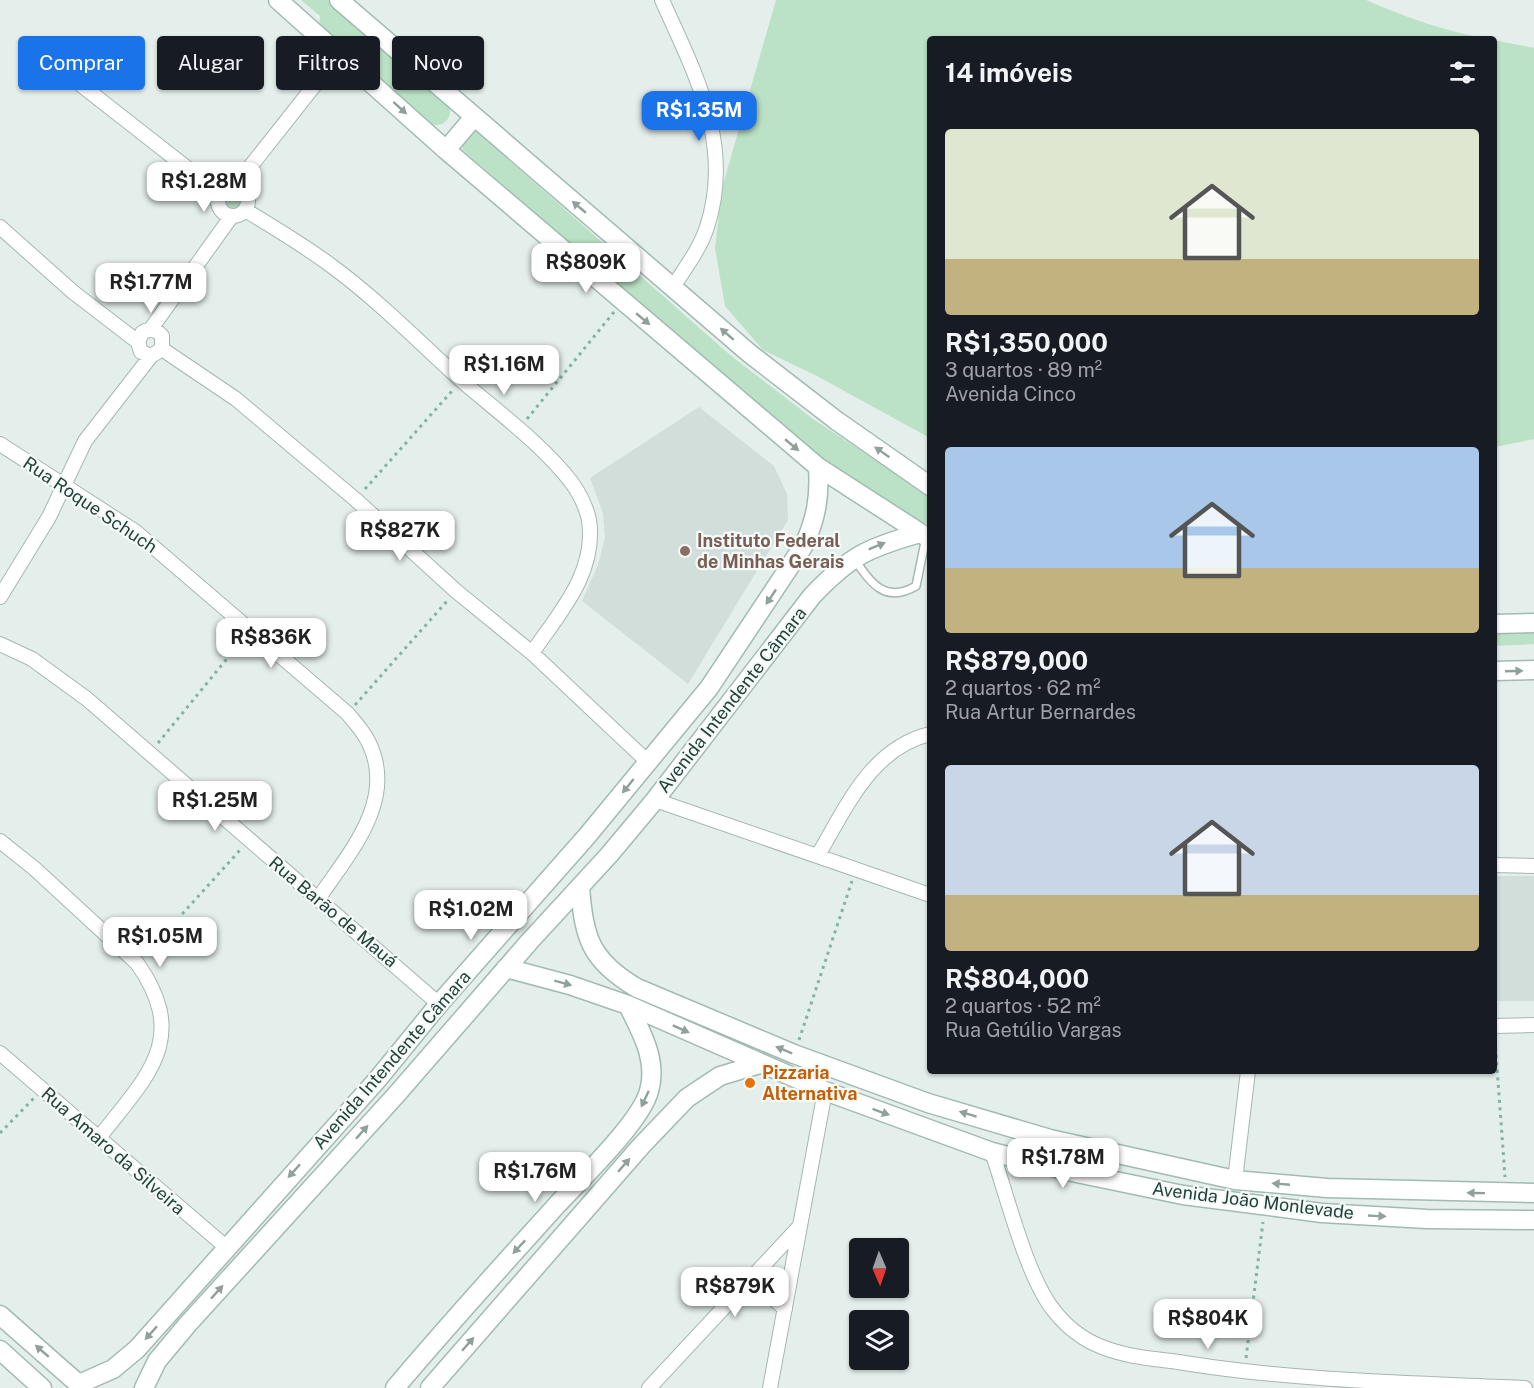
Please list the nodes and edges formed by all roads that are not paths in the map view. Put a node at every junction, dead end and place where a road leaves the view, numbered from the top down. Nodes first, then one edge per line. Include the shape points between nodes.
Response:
1 (278, 0) edge
2 (339, 0) edge
3 (662, 0) edge
4 (320, 36) edge
5 (87, 90) edge
6 (311, 90) edge
7 (380, 90) edge
8 (474, 117) junction
9 (446, 150) junction
10 (235, 186) junction
11 (219, 194) junction
12 (245, 210) junction
13 (231, 217) junction
14 (0, 227) edge
15 (673, 286) junction
16 (150, 330) junction
17 (138, 342) junction
18 (156, 352) junction
19 (0, 444) edge
20 (818, 467) junction
21 (927, 484) edge
22 (65, 485) junction
23 (925, 536) edge
24 (854, 558) junction
25 (0, 597) edge
26 (1497, 624) edge
27 (1534, 624) edge
28 (0, 644) edge
29 (532, 653) junction
30 (1534, 670) edge
31 (1497, 671) edge
32 (709, 688) junction
33 (729, 704) junction
34 (927, 735) edge
35 (648, 762) junction
36 (655, 800) junction
37 (587, 836) junction
38 (0, 841) edge
39 (609, 855) junction
40 (818, 855) junction
41 (1497, 865) edge
42 (1534, 866) edge
43 (580, 887) junction
44 (927, 894) edge
45 (318, 899) junction
46 (506, 968) junction
47 (637, 988) junction
48 (439, 1004) junction
49 (628, 1005) junction
50 (1534, 1025) edge
51 (1497, 1026) edge
52 (0, 1053) edge
53 (760, 1064) junction
54 (1248, 1074) edge
55 (377, 1080) junction
56 (825, 1091) junction
57 (396, 1095) junction
58 (928, 1103) junction
59 (916, 1125) junction
60 (626, 1129) junction
61 (99, 1139) junction
62 (642, 1145) junction
63 (992, 1152) junction
64 (1235, 1180) junction
65 (1327, 1188) junction
66 (1534, 1193) edge
67 (1322, 1213) junction
68 (1534, 1220) edge
69 (799, 1227) junction
70 (226, 1247) junction
71 (744, 1286) junction
72 (785, 1309) junction
73 (172, 1311) junction
74 (3, 1324) edge
75 (187, 1325) junction
76 (0, 1350) edge
77 (81, 1386) edge
78 (42, 1388) edge
79 (144, 1388) edge
80 (395, 1388) edge
81 (430, 1388) edge
82 (649, 1388) edge
83 (770, 1388) edge
84 (1525, 1388) edge

1 - 4 main road
2 - 8 main road
3 - 15 street via 705,97 712,120 716,164 707,228
5 - 11 street
6 - 10 street
7 -> 9 main road
8 - 9 main road
15 -> 8 main road
9 -> 20 main road
10 - 11 street via 226,187
10 - 12 street via 247,195
11 - 13 street via 220,210
12 - 13 street
12 - 29 street via 335,269 518,429 571,483 585,507 590,536 587,561 580,581
13 - 16 street
14 - 17 street via 73,292
21 -> 15 main road via 749,353
16 - 17 street via 142,333
16 - 18 street via 162,336
17 - 18 street via 141,352
18 - 22 street via 94,427
18 - 29 street via 236,399
19 - 22 street, Rua Roque Schuch
20 - 23 main road
20 -> 32 main road, Avenida Intendente Câmara via 818,506 804,545
22 - 25 street
22 - 45 street, Rua Roque Schuch via 136,532 347,713 368,741 377,774 375,804 364,830
24 -> 23 main road, Avenida Intendente Câmara via 888,542
23 - 24 lane via 915,586 909,590 879,590
24 - 33 main road, Avenida Intendente Câmara via 812,597
26 - 27 main road
28 - 45 street, Rua Barão de Mauá via 60,677
29 - 35 street
31 -> 30 main road
32 - 33 main road
32 - 35 main road, Avenida Intendente Câmara
33 - 36 main road, Avenida Intendente Câmara
34 - 40 street via 901,745 877,765 860,785
35 -> 37 main road, Avenida Intendente Câmara
36 - 39 main road, Avenida Intendente Câmara
36 - 40 street
37 - 39 main road
37 - 48 main road, Avenida Intendente Câmara
38 - 61 street via 137,963 150,980 161,1007 159,1052 144,1080
39 - 43 main road, Avenida Intendente Câmara
40 - 44 street
41 - 42 street
43 - 46 main road, Avenida Intendente Câmara
43 - 47 main road, Avenida João Monlevade via 587,937 596,955 607,968
45 - 48 street, Rua Barão de Mauá
46 -> 49 main road, Avenida João Monlevade
46 - 57 main road, Avenida Intendente Câmara
47 - 49 main road
58 -> 47 main road, Avenida João Monlevade via 794,1054
48 - 55 main road, Avenida Intendente Câmara
49 -> 53 main road, Avenida João Monlevade
49 -> 60 main road via 646,1042 652,1075 647,1099
50 - 51 street
52 - 61 street, Rua Amaro da Silveira
53 - 56 main road, Avenida João Monlevade
53 - 62 main road via 702,1086
54 - 64 street
55 - 57 main road
55 -> 70 main road, Avenida Intendente Câmara
56 -> 59 main road, Avenida João Monlevade
56 - 69 street
75 -> 57 main road, Avenida Intendente Câmara
58 - 59 main road via 928,1116
64 -> 58 main road, Avenida João Monlevade via 1050,1139
59 - 63 main road, Avenida João Monlevade
60 - 62 main road
60 -> 80 main road
61 - 70 street, Rua Amaro da Silveira
81 -> 62 main road
63 - 67 main road, Avenida João Monlevade via 1184,1195
63 - 84 street via 1038,1284 1054,1312 1075,1332 1101,1347 1244,1372
65 -> 64 main road, Avenida João Monlevade
66 -> 65 main road, Avenida João Monlevade
65 - 67 main road
67 -> 68 main road, Avenida João Monlevade
69 - 71 street
69 - 72 street
70 - 73 main road, Avenida Intendente Câmara
71 - 72 street via 767,1293
71 - 82 street
72 - 83 street
73 - 75 main road
73 -> 77 main road, Avenida Intendente Câmara via 125,1360
77 -> 74 main road
75 - 79 main road, Avenida Intendente Câmara via 157,1361
76 - 78 main road

